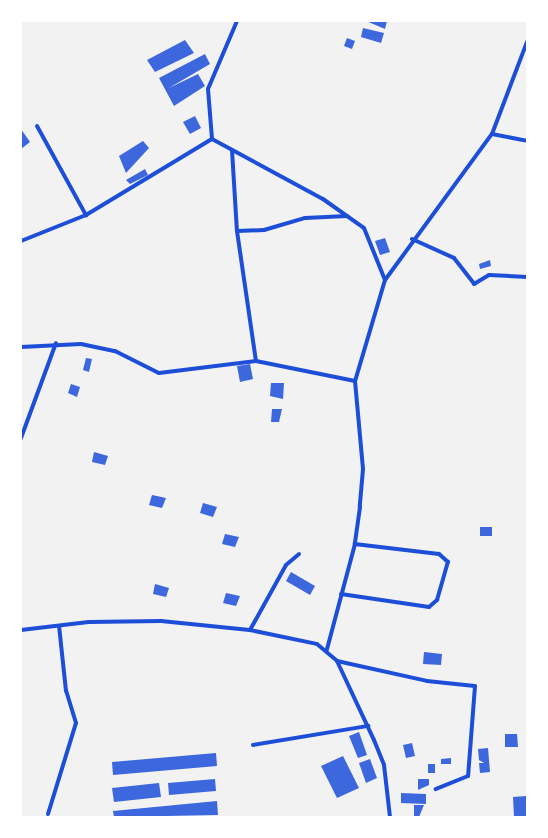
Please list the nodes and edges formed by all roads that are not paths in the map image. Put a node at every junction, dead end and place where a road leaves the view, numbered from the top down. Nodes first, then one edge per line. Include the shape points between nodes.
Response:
1 (237, 21) edge
2 (527, 42) edge
3 (37, 126) dead end
4 (492, 134) junction
5 (212, 139) junction
6 (527, 141) edge
7 (232, 150) junction
8 (86, 215) junction
9 (347, 216) junction
10 (237, 231) junction
11 (412, 239) junction
12 (21, 240) edge
13 (527, 277) edge
14 (385, 280) junction
15 (56, 343) junction
16 (21, 346) edge
17 (256, 361) junction
18 (355, 381) junction
19 (21, 438) edge
20 (355, 544) junction
21 (299, 554) dead end
22 (341, 594) junction
23 (59, 626) junction
24 (21, 630) edge
25 (250, 630) junction
26 (327, 649) junction
27 (337, 661) junction
28 (368, 726) junction
29 (253, 745) dead end
30 (436, 789) dead end
31 (48, 814) dead end
32 (390, 817) edge

1 - 5 street via 208,89
2 - 4 street
3 - 8 street
4 - 6 street
4 - 11 street
5 - 7 street
5 - 8 street
7 - 9 street
7 - 10 street
8 - 12 street
9 - 10 street via 305,218 264,230
9 - 14 street via 364,228
10 - 17 street
11 - 13 street via 454,258 474,284 489,276
11 - 14 street
14 - 18 street
15 - 16 street
15 - 17 street via 115,351 160,373
15 - 19 street
17 - 18 street
18 - 20 street via 363,469
20 - 22 street
20 - 22 street via 439,554 448,562 437,600 429,606
21 - 25 street via 286,565
22 - 26 street
23 - 24 street
23 - 25 street via 161,621
23 - 31 street via 66,691 76,723
25 - 26 street via 302,639
26 - 27 street
27 - 28 street
27 - 30 street via 434,682 475,686 468,776
28 - 29 street
28 - 32 street via 384,765

